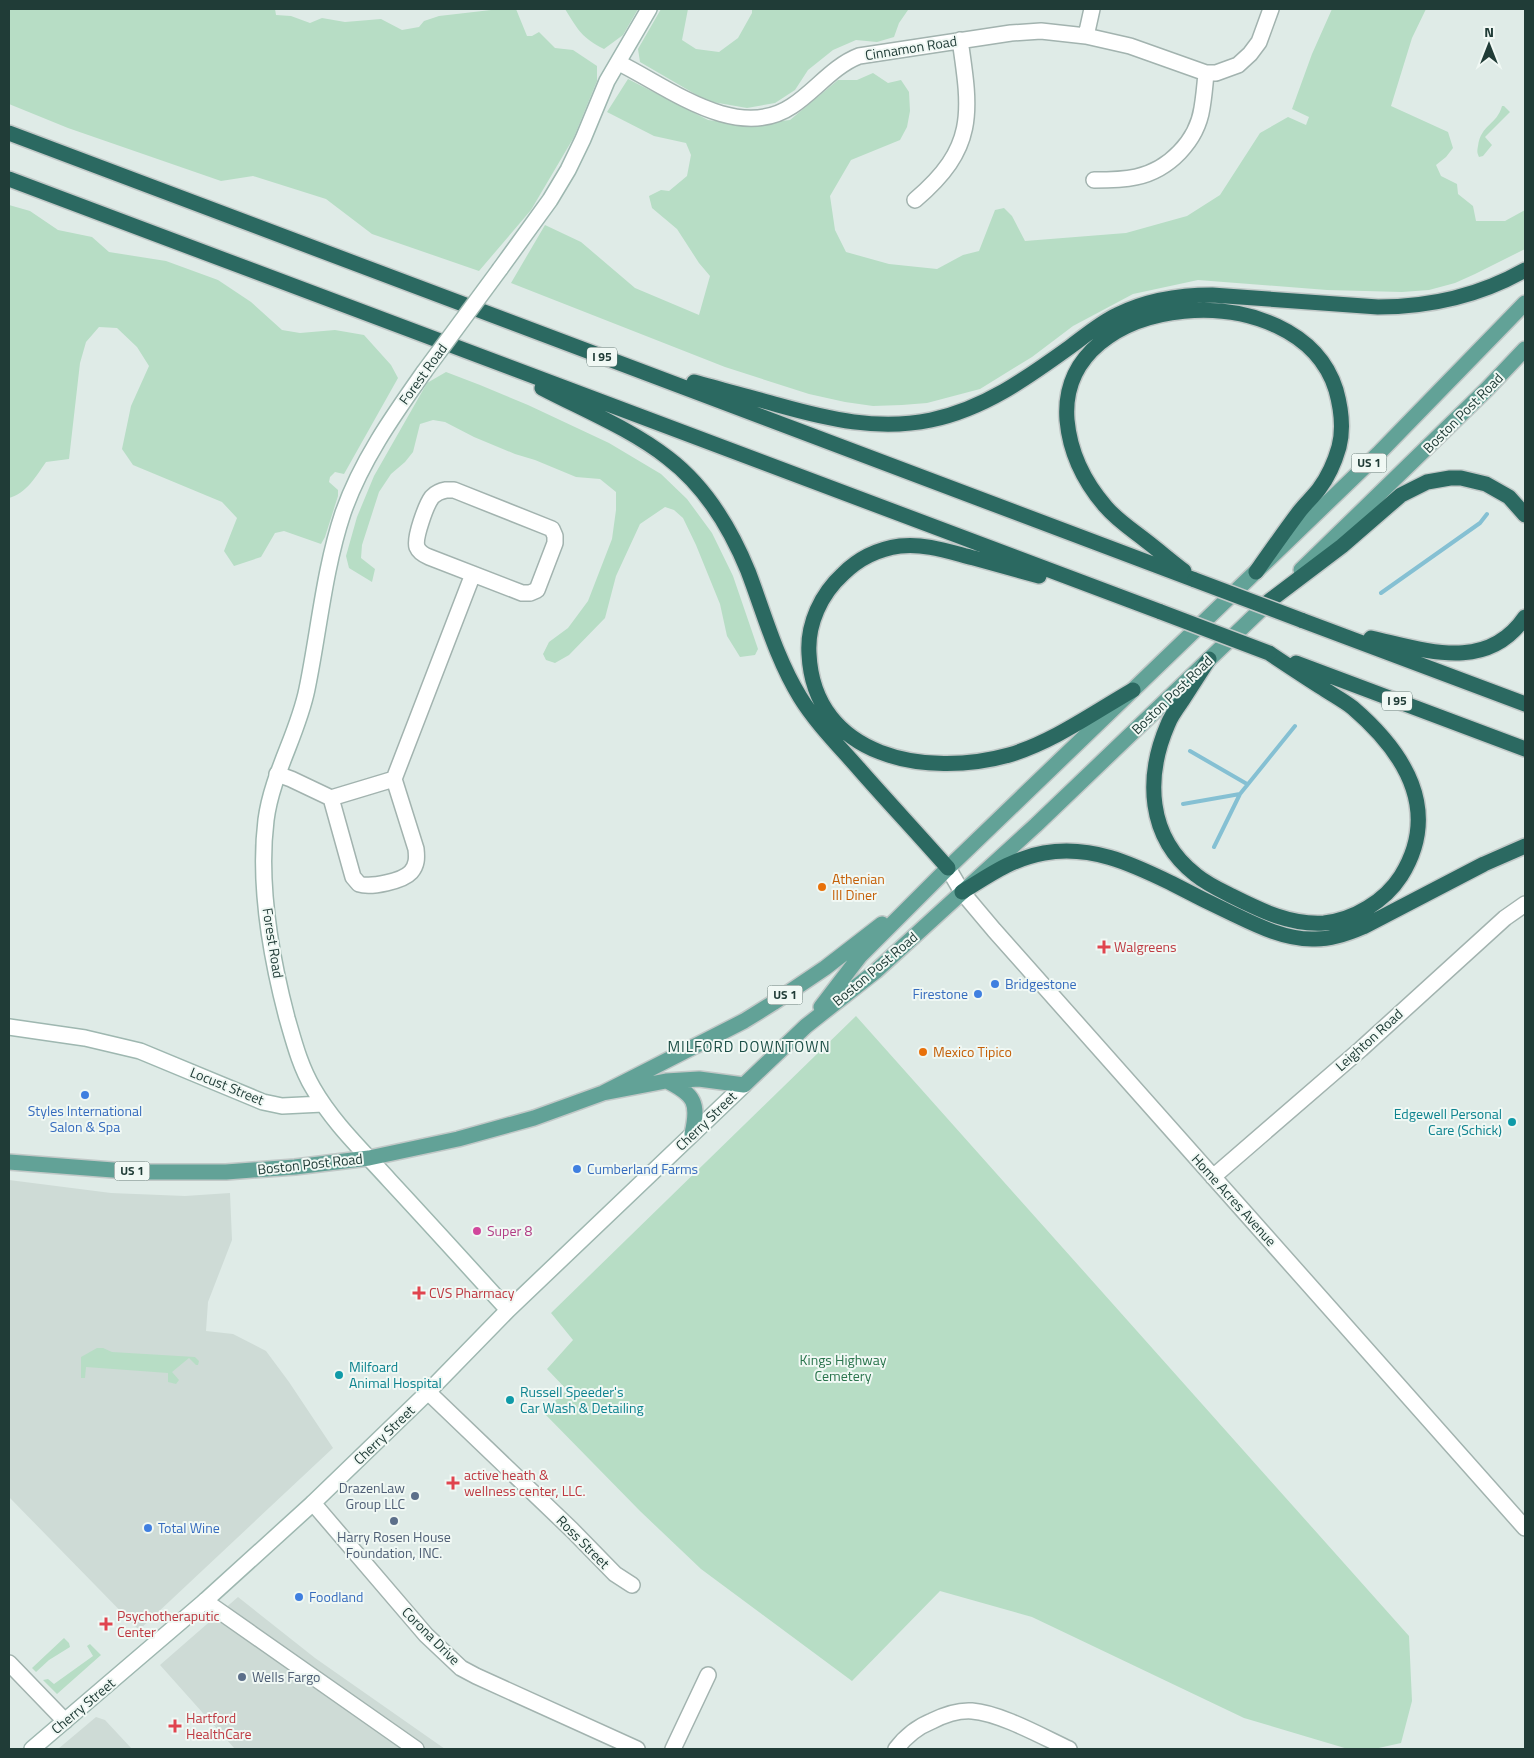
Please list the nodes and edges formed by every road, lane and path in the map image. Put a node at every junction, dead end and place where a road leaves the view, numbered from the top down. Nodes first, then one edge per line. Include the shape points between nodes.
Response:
1 (649, 9) edge
2 (1092, 9) edge
3 (1271, 9) edge
4 (1086, 36) junction
5 (960, 40) junction
6 (618, 62) junction
7 (1206, 73) junction
8 (9, 133) edge
9 (9, 179) edge
10 (1094, 180) dead end
11 (915, 200) dead end
12 (1525, 270) edge
13 (1525, 303) edge
14 (1525, 349) edge
15 (479, 356) junction
16 (606, 358) junction
17 (1525, 515) edge
18 (1256, 572) junction
19 (473, 574) junction
20 (1195, 580) junction
21 (1125, 599) junction
22 (1268, 602) junction
23 (1525, 617) edge
24 (1322, 628) junction
25 (1269, 653) junction
26 (1209, 659) junction
27 (1133, 690) junction
28 (1525, 704) edge
29 (1525, 749) edge
30 (277, 774) junction
31 (394, 780) junction
32 (331, 798) junction
33 (1525, 846) edge
34 (948, 868) junction
35 (962, 892) junction
36 (1525, 904) edge
37 (806, 1026) junction
38 (9, 1027) edge
39 (666, 1080) junction
40 (744, 1085) junction
41 (603, 1093) junction
42 (323, 1104) junction
43 (692, 1134) junction
44 (369, 1158) junction
45 (9, 1162) edge
46 (1213, 1177) junction
47 (508, 1310) junction
48 (428, 1392) junction
49 (313, 1503) junction
50 (1525, 1528) edge
51 (632, 1585) dead end
52 (205, 1601) junction
53 (9, 1663) edge
54 (708, 1675) dead end
55 (65, 1722) junction
56 (32, 1749) edge
57 (416, 1749) edge
58 (637, 1749) edge
59 (673, 1749) edge
60 (896, 1749) edge
61 (1069, 1749) edge

1 - 6 street, Forest Road
2 - 4 street
3 - 7 street via 1259,42 1245,60 1224,71
4 - 5 street, Cinnamon Road via 1041,31
4 - 7 street, Cinnamon Road via 1130,46
5 - 6 street, Cinnamon Road via 860,56 840,66 781,113 758,118 707,110
5 - 11 street via 968,102 963,135 957,152 944,170
6 - 30 street, Forest Road, bridge via 568,170 550,200 424,372 367,460 336,534 306,692 298,723
7 - 10 street via 1200,118 1194,133 1174,159 1138,177
8 - 16 highway, I 95
9 - 15 highway, I 95
12 - 16 highway via 1454,299 1404,307 1212,295 1166,298 1116,315 1023,380 981,403 952,415 903,424 857,424 825,418
13 - 18 main road, Boston Post Road / US 1 via 1392,441
14 - 22 main road, Boston Post Road / US 1
15 - 21 highway, I 95
15 - 34 highway via 643,441 691,479 711,502 732,535 782,662 804,703
16 - 20 highway, I 95
17 - 22 highway via 1509,496 1486,484 1461,478 1427,482 1401,495 1342,546
18 - 20 highway via 1329,473 1339,446 1341,429 1338,396 1324,364 1291,333 1265,320 1227,311 1192,310 1153,316 1114,334 1099,345 1075,373 1066,408 1073,450 1098,497 1118,519
18 - 27 main road, Boston Post Road / US 1
19 - 19 street via 429,557 418,549 417,535 430,501 439,491 454,490 549,526 554,532 555,543 539,587 534,592 522,593
19 - 31 street
20 - 24 highway, I 95, bridge
21 - 25 highway, I 95, bridge
21 - 27 highway via 942,550 909,546 889,548 848,568 825,594 812,626 809,663 819,697 831,718 847,734 881,753 925,764 970,763 1022,750
22 - 26 main road, Boston Post Road / US 1
23 - 24 highway via 1517,628 1487,649 1462,654 1436,652
24 - 28 highway, I 95
25 - 26 highway via 1351,707 1387,741 1410,779 1416,798 1418,816 1414,850 1396,883 1369,907 1326,923 1286,920 1253,907 1196,875 1167,842 1155,809 1152,782 1156,758 1168,722
25 - 29 highway, I 95
26 - 35 main road, Boston Post Road / US 1
27 - 34 main road, Boston Post Road / US 1
30 - 32 street
30 - 42 street, Forest Road via 266,821 264,873 270,932 294,1044 305,1073
31 - 32 street
31 - 32 street via 417,860 409,874 375,885 359,884 353,877
33 - 35 highway via 1343,936 1313,940 1279,934 1257,925 1123,861 1074,850 1044,852 1020,859
34 - 35 street, Home Acres Avenue
34 - 37 main road, Boston Post Road via 860,956
34 - 41 main road, Boston Post Road / US 1 via 857,944 773,1003
35 - 37 main road, Boston Post Road / US 1 via 876,971
35 - 46 street, Home Acres Avenue
36 - 46 street, Leighton Road via 1505,918
37 - 40 main road, Boston Post Road / US 1
38 - 42 street, Locust Street via 125,1047 263,1102 282,1106
39 - 40 main road, Boston Post Road / US 1 via 699,1079
39 - 41 main road, Boston Post Road / US 1
39 - 43 main road via 682,1088 695,1103
40 - 43 street, Cherry Street
41 - 44 main road, Boston Post Road / US 1 via 534,1118 458,1139
42 - 44 street
43 - 47 street, Cherry Street
44 - 45 main road, Boston Post Road / US 1 via 207,1172 139,1172
44 - 47 street
46 - 50 street, Home Acres Avenue
47 - 48 street, Cherry Street
48 - 49 street, Cherry Street
48 - 51 street, Ross Street via 616,1574
49 - 52 street, Cherry Street
49 - 58 street, Corona Drive via 426,1636 461,1668
52 - 55 street, Cherry Street
52 - 57 street
53 - 55 street
54 - 59 street
55 - 56 street, Cherry Street
60 - 61 street via 926,1723 947,1714 972,1711 997,1717

